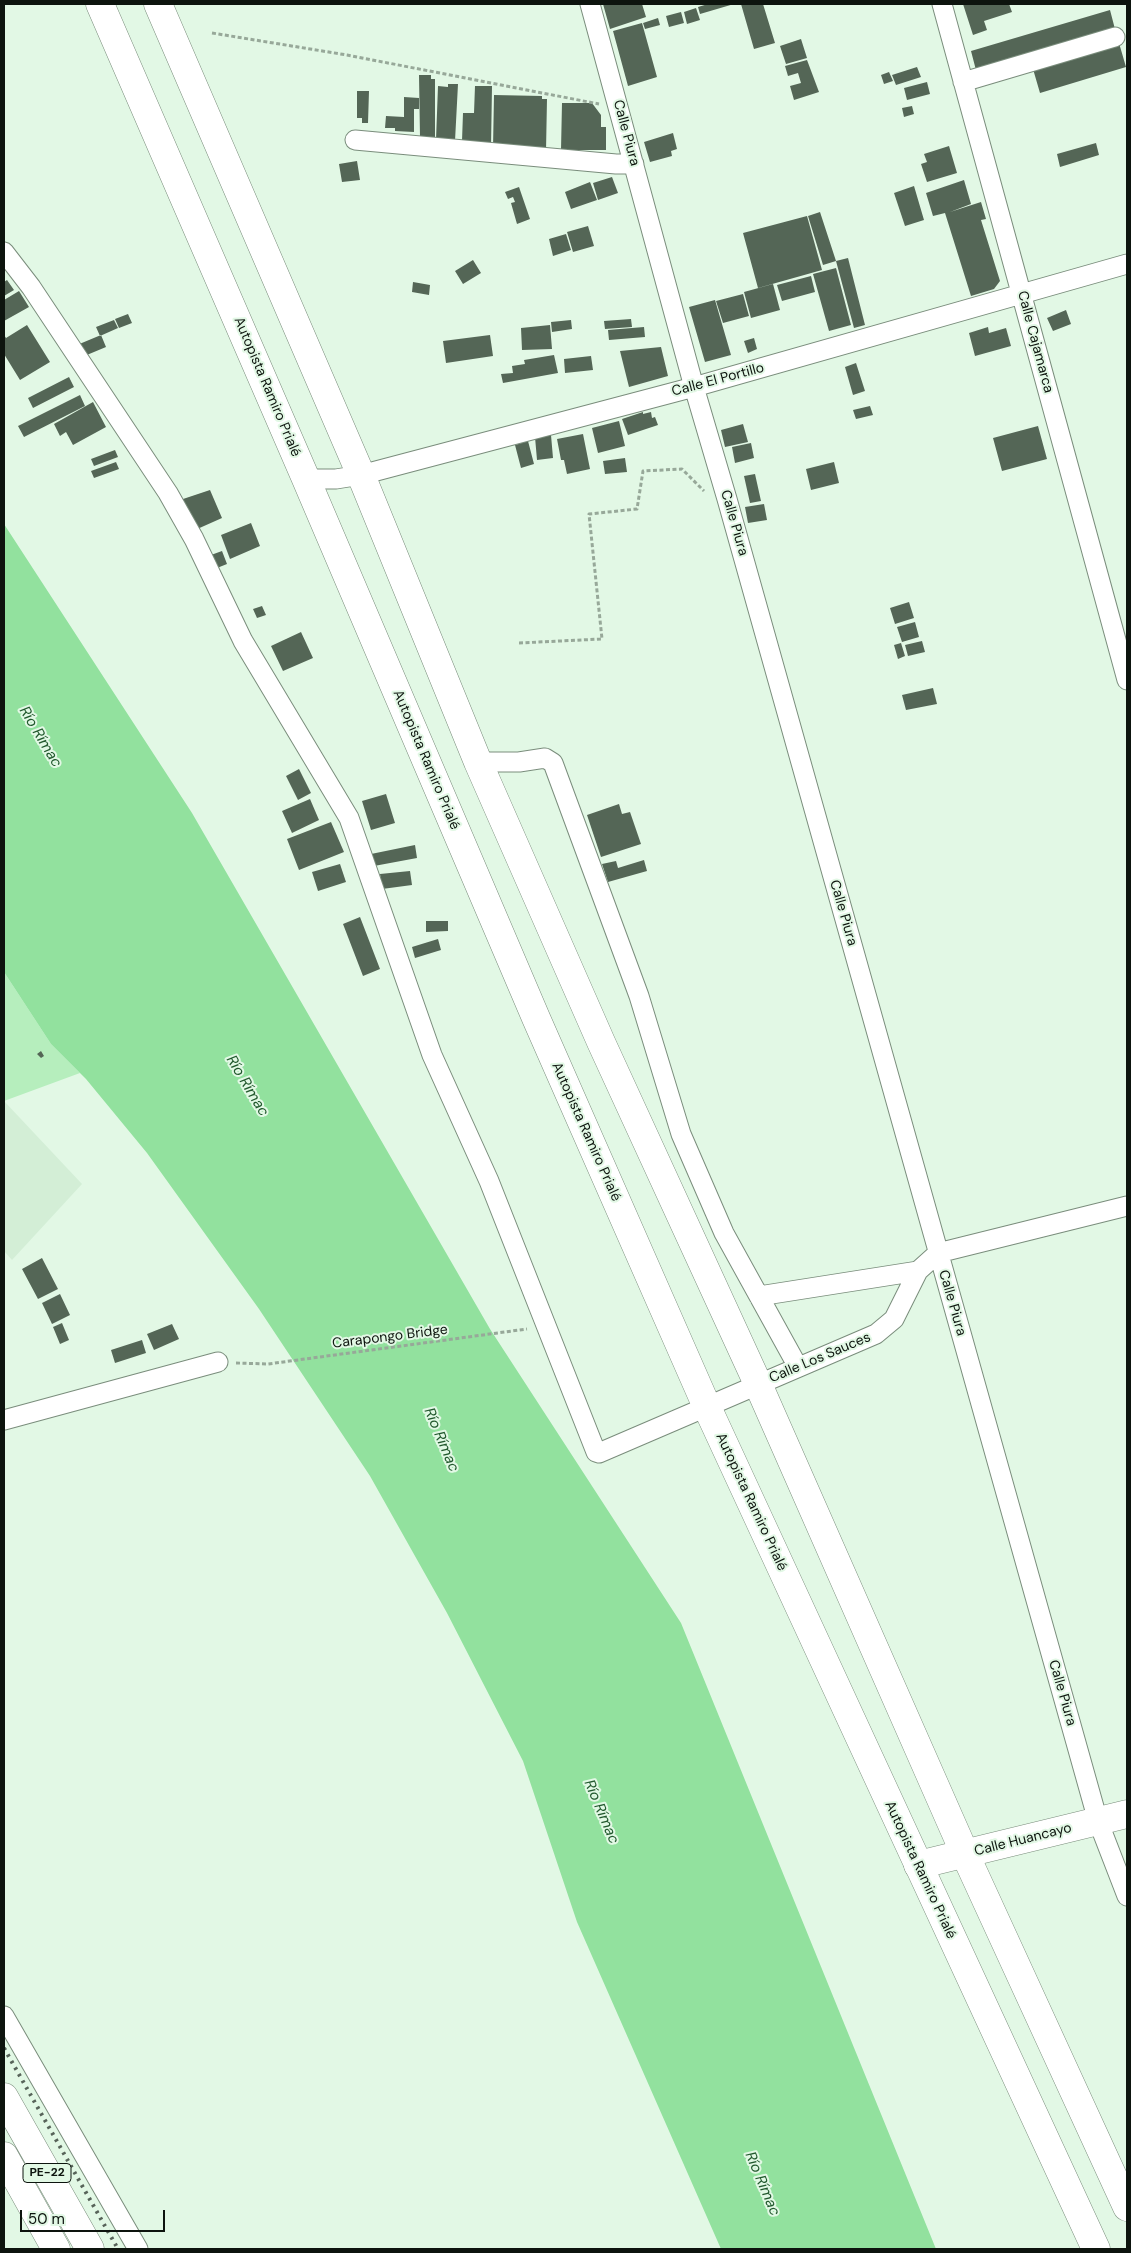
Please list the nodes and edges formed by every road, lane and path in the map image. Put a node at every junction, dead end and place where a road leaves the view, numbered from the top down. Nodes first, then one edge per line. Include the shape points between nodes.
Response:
1 (100, 4) edge
2 (158, 4) edge
3 (590, 4) edge
4 (942, 4) edge
5 (212, 33) dead end
6 (1115, 37) dead end
7 (963, 82) junction
8 (619, 108) junction
9 (355, 140) dead end
10 (634, 164) junction
11 (4, 252) edge
12 (1127, 264) edge
13 (1022, 295) junction
14 (694, 387) junction
15 (361, 475) junction
16 (306, 479) junction
17 (727, 499) junction
18 (519, 643) dead end
19 (1127, 680) edge
20 (478, 762) junction
21 (1127, 1206) edge
22 (938, 1253) junction
23 (918, 1271) junction
24 (759, 1296) junction
25 (515, 1332) dead end
26 (218, 1362) joint
27 (798, 1367) junction
28 (758, 1384) junction
29 (707, 1407) junction
30 (4, 1420) edge
31 (1127, 1814) edge
32 (1098, 1821) junction
33 (965, 1854) junction
34 (918, 1866) junction
35 (1127, 1896) edge
36 (4, 2016) edge
37 (4, 2097) edge
38 (4, 2156) edge
39 (1127, 2207) edge
40 (56, 2249) edge
41 (90, 2249) edge
42 (138, 2249) edge
43 (1096, 2249) edge

1 - 16 main road, Autopista Ramiro Prialé
2 - 15 main road
3 - 8 street, Calle Piura
4 - 7 street, Calle Cajamarca
5 - 8 path via 347,55
6 - 7 street
7 - 13 street, Calle Cajamarca
8 - 10 street, Calle Piura
9 - 10 street
10 - 14 street, Calle Piura
11 - 29 street, Calle Los Sauces via 31,287 168,493 244,641 349,818 432,1055 489,1181 594,1450 598,1453
12 - 13 street, Calle El Portillo
13 - 14 street, Calle El Portillo
13 - 19 street, Calle Cajamarca
14 - 15 street, Calle El Portillo
14 - 17 street, Calle Piura
15 - 16 street, Calle El Portillo
15 - 20 main road
16 - 29 main road, Autopista Ramiro Prialé via 536,1018
17 - 18 path via 710,497 682,469 644,471 637,509 590,514 602,638
17 - 22 street, Calle Piura
20 - 24 street via 545,758 553,762 639,996 681,1134 724,1233
20 - 28 main road via 601,1042
21 - 22 street, Calle Los Sauces
22 - 23 street, Calle Los Sauces
22 - 32 street, Calle Piura
23 - 24 street
23 - 27 street, Calle Los Sauces via 894,1319 876,1334
24 - 27 street
25 - 26 path, Carapongo Bridge via 268,1364
26 - 30 street
27 - 28 street, Calle Los Sauces
28 - 29 street, Calle Los Sauces
28 - 33 main road
29 - 34 main road, Autopista Ramiro Prialé
31 - 32 main road, Calle Huancayo
32 - 33 main road, Calle Huancayo
32 - 35 street, Calle Piura
33 - 34 main road, Calle Huancayo
33 - 39 main road
34 - 43 main road, Autopista Ramiro Prialé
36 - 42 street
37 - 41 main road, PE-22
38 - 40 main road, PE-22

